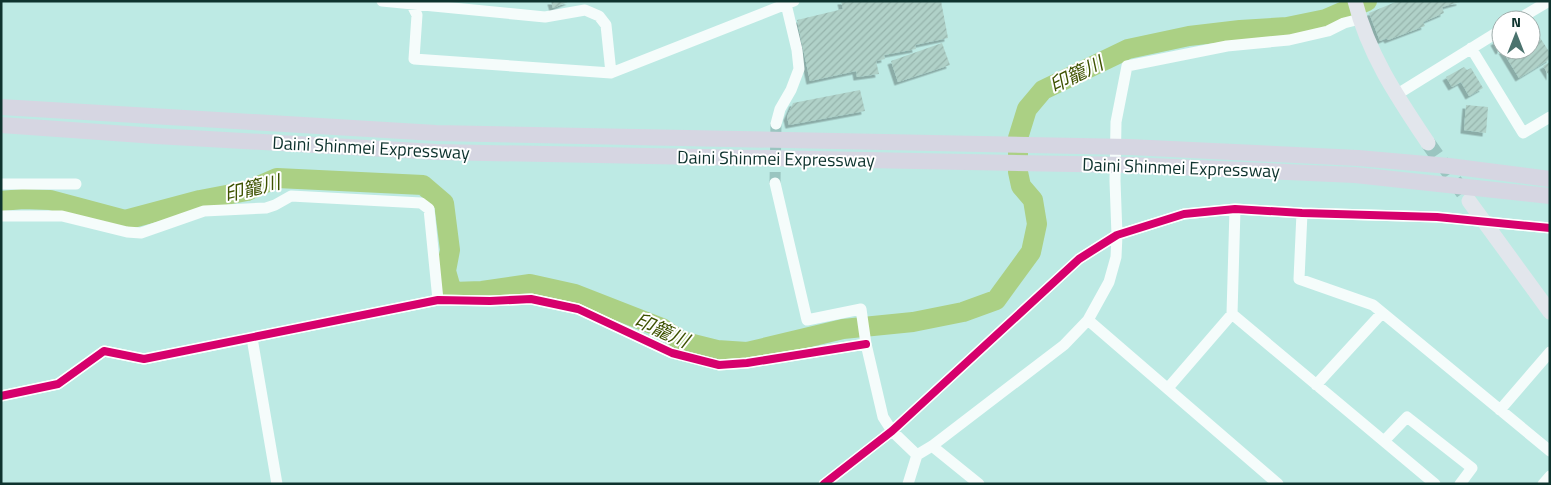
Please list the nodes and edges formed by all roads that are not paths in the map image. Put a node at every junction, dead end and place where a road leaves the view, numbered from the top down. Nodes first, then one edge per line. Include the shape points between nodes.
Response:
1 (382, 1) edge
2 (1548, 1) edge
3 (410, 2) edge
4 (790, 3) edge
5 (1533, 10) edge
6 (1357, 12) edge
7 (1491, 36) edge
8 (1471, 48) junction
9 (611, 73) junction
10 (1396, 95) junction
11 (1, 107) edge
12 (1550, 117) edge
13 (776, 124) tunnel mouth
14 (1, 125) edge
15 (1428, 143) tunnel mouth
16 (1550, 179) edge
17 (1, 184) edge
18 (76, 184) dead end
19 (775, 184) tunnel mouth
20 (1550, 196) edge
21 (1469, 201) tunnel mouth
22 (1236, 209) junction
23 (1302, 213) junction
24 (1, 216) edge
25 (1486, 222) junction
26 (1550, 228) edge
27 (1117, 235) junction
28 (438, 300) junction
29 (1550, 312) edge
30 (1382, 313) junction
31 (1232, 314) junction
32 (1088, 320) junction
33 (252, 338) junction
34 (866, 344) junction
35 (1550, 352) edge
36 (1316, 385) junction
37 (1168, 388) junction
38 (1, 396) edge
39 (1500, 410) junction
40 (892, 431) junction
41 (1384, 441) junction
42 (932, 446) junction
43 (1550, 451) edge
44 (917, 455) junction
45 (1550, 476) edge
46 (277, 484) edge
47 (824, 484) edge
48 (908, 484) edge
49 (979, 484) edge
50 (1278, 484) edge
51 (1434, 484) edge
52 (1460, 484) edge
53 (1543, 484) edge

1 - 3 street
2 - 5 street
3 - 9 street via 545,17 585,10 598,16 606,26
3 - 9 street via 417,15 414,59
4 - 9 street
4 - 13 street via 799,69
6 - 10 main road via 1377,63
6 - 27 street via 1328,31 1289,40 1227,46 1127,66 1116,122
7 - 8 street
8 - 10 street
8 - 12 street via 1523,133
10 - 15 main road
11 - 16 highway, Daini Shinmei Expressway via 436,133 1128,148 1358,158
14 - 20 highway, Daini Shinmei Expressway via 436,152 1129,165 1354,175
17 - 18 street
19 - 34 street via 807,320 861,309
21 - 25 main road
22 - 23 street
22 - 27 street via 1184,214
22 - 31 street
23 - 25 street via 1437,217
23 - 30 street via 1299,279 1373,306
24 - 28 street via 62,216 141,233 204,211 266,208 291,196 421,203 429,209
25 - 26 street
25 - 29 main road
27 - 32 street via 1116,257 1109,282
27 - 40 street via 1079,259
28 - 33 street
28 - 34 street via 531,299 578,309 672,353 719,365 747,364
30 - 36 street
30 - 39 street
31 - 36 street
31 - 37 street
32 - 37 street
32 - 42 street via 1064,345
33 - 38 street via 144,359 104,351 58,384
33 - 46 street
34 - 40 street via 883,417
35 - 39 street
36 - 41 street
37 - 50 street
39 - 43 street
40 - 44 street
40 - 47 street
41 - 51 street
41 - 52 street via 1407,417 1472,468
42 - 44 street
42 - 49 street
44 - 48 street
45 - 53 street

